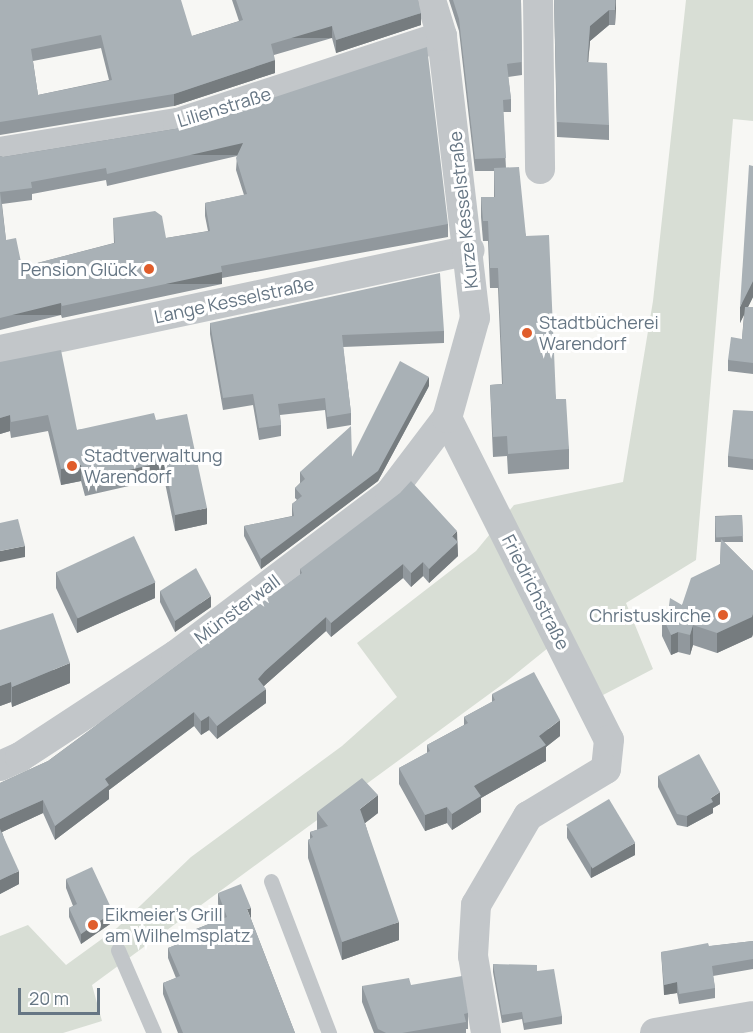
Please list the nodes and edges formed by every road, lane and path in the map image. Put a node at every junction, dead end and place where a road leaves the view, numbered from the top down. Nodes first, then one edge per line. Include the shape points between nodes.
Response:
1 (431, 0) edge
2 (538, 0) edge
3 (442, 36) junction
4 (0, 152) edge
5 (540, 170) dead end
6 (469, 250) junction
7 (0, 350) edge
8 (447, 418) junction
9 (0, 766) edge
10 (271, 881) dead end
11 (118, 950) dead end
12 (753, 1016) edge
13 (154, 1033) edge
14 (329, 1033) edge
15 (486, 1033) edge
16 (655, 1033) edge

1 - 3 street, Kurze Kesselstraße
2 - 5 street
3 - 4 street, Lilienstraße via 178,123
3 - 6 street, Kurze Kesselstraße
6 - 7 street, Lange Kesselstraße
6 - 8 street, Kurze Kesselstraße via 475,318
8 - 9 street, Münsterwall via 390,493 176,655 20,757
8 - 15 street, Friedrichstraße via 609,740 606,769 528,816 476,905 473,956
10 - 14 lane
11 - 13 lane
12 - 16 street

